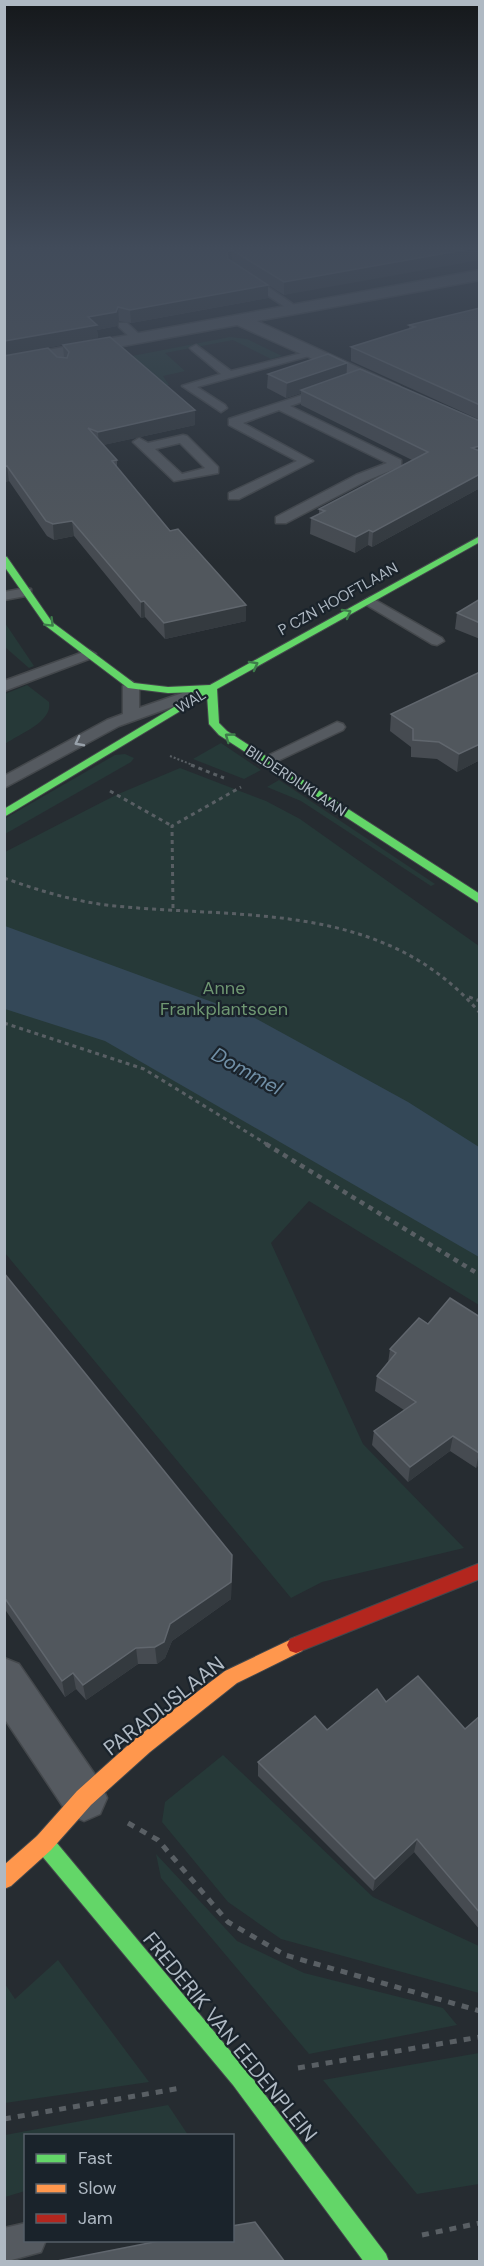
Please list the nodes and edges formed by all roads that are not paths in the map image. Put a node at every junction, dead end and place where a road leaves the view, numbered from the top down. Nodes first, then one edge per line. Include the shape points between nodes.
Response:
1 (68, 351) edge
2 (199, 351) edge
3 (309, 351) edge
4 (314, 353) junction
5 (50, 354) junction
6 (4, 363) edge
7 (64, 368) edge
8 (229, 375) junction
9 (365, 377) junction
10 (407, 396) edge
11 (280, 406) junction
12 (221, 408) dead end
13 (142, 444) joint
14 (234, 496) dead end
15 (281, 520) dead end
16 (480, 538) edge
17 (4, 559) edge
18 (26, 592) junction
19 (4, 596) edge
20 (370, 601) junction
21 (437, 641) dead end
22 (89, 654) junction
23 (131, 686) junction
24 (4, 687) edge
25 (212, 688) junction
26 (131, 715) junction
27 (337, 727) dead end
28 (270, 764) junction
29 (4, 783) edge
30 (4, 814) edge
31 (480, 900) edge
32 (480, 1571) edge
33 (4, 1679) edge
34 (84, 1798) junction
35 (44, 1843) junction
36 (4, 1879) edge
37 (24, 2242) edge
38 (4, 2246) edge
39 (378, 2262) edge

1 - 5 street
2 - 8 lane
3 - 4 street
4 - 8 lane
4 - 9 street
5 - 6 street
5 - 7 lane
8 - 12 lane via 188,386
9 - 10 street
9 - 11 lane
11 - 14 lane via 234,422 308,461
11 - 15 lane via 397,463
13 - 13 lane via 179,478 214,470 183,440
16 - 20 street, P CZN HOOFTLAAN
17 - 18 street
18 - 19 lane
18 -> 22 street via 49,624
20 - 21 lane
25 -> 20 street, P CZN HOOFTLAAN
22 - 23 street
22 - 24 lane
23 - 25 street via 168,690
23 - 26 lane
25 - 26 lane, WAL
28 -> 25 street, BILDERDIJKLAAN via 214,724
25 - 30 street, WAL
26 -> 29 lane, WAL
27 - 28 lane
28 - 31 street, BILDERDIJKLAAN
32 - 34 street, PARADIJSLAAN via 319,1634 231,1677 143,1745
33 - 34 street
34 - 35 street, PARADIJSLAAN
35 - 36 street, PARADIJSLAAN
35 - 39 street, FREDERIK VAN EEDENPLEIN via 240,2078
37 - 38 lane

